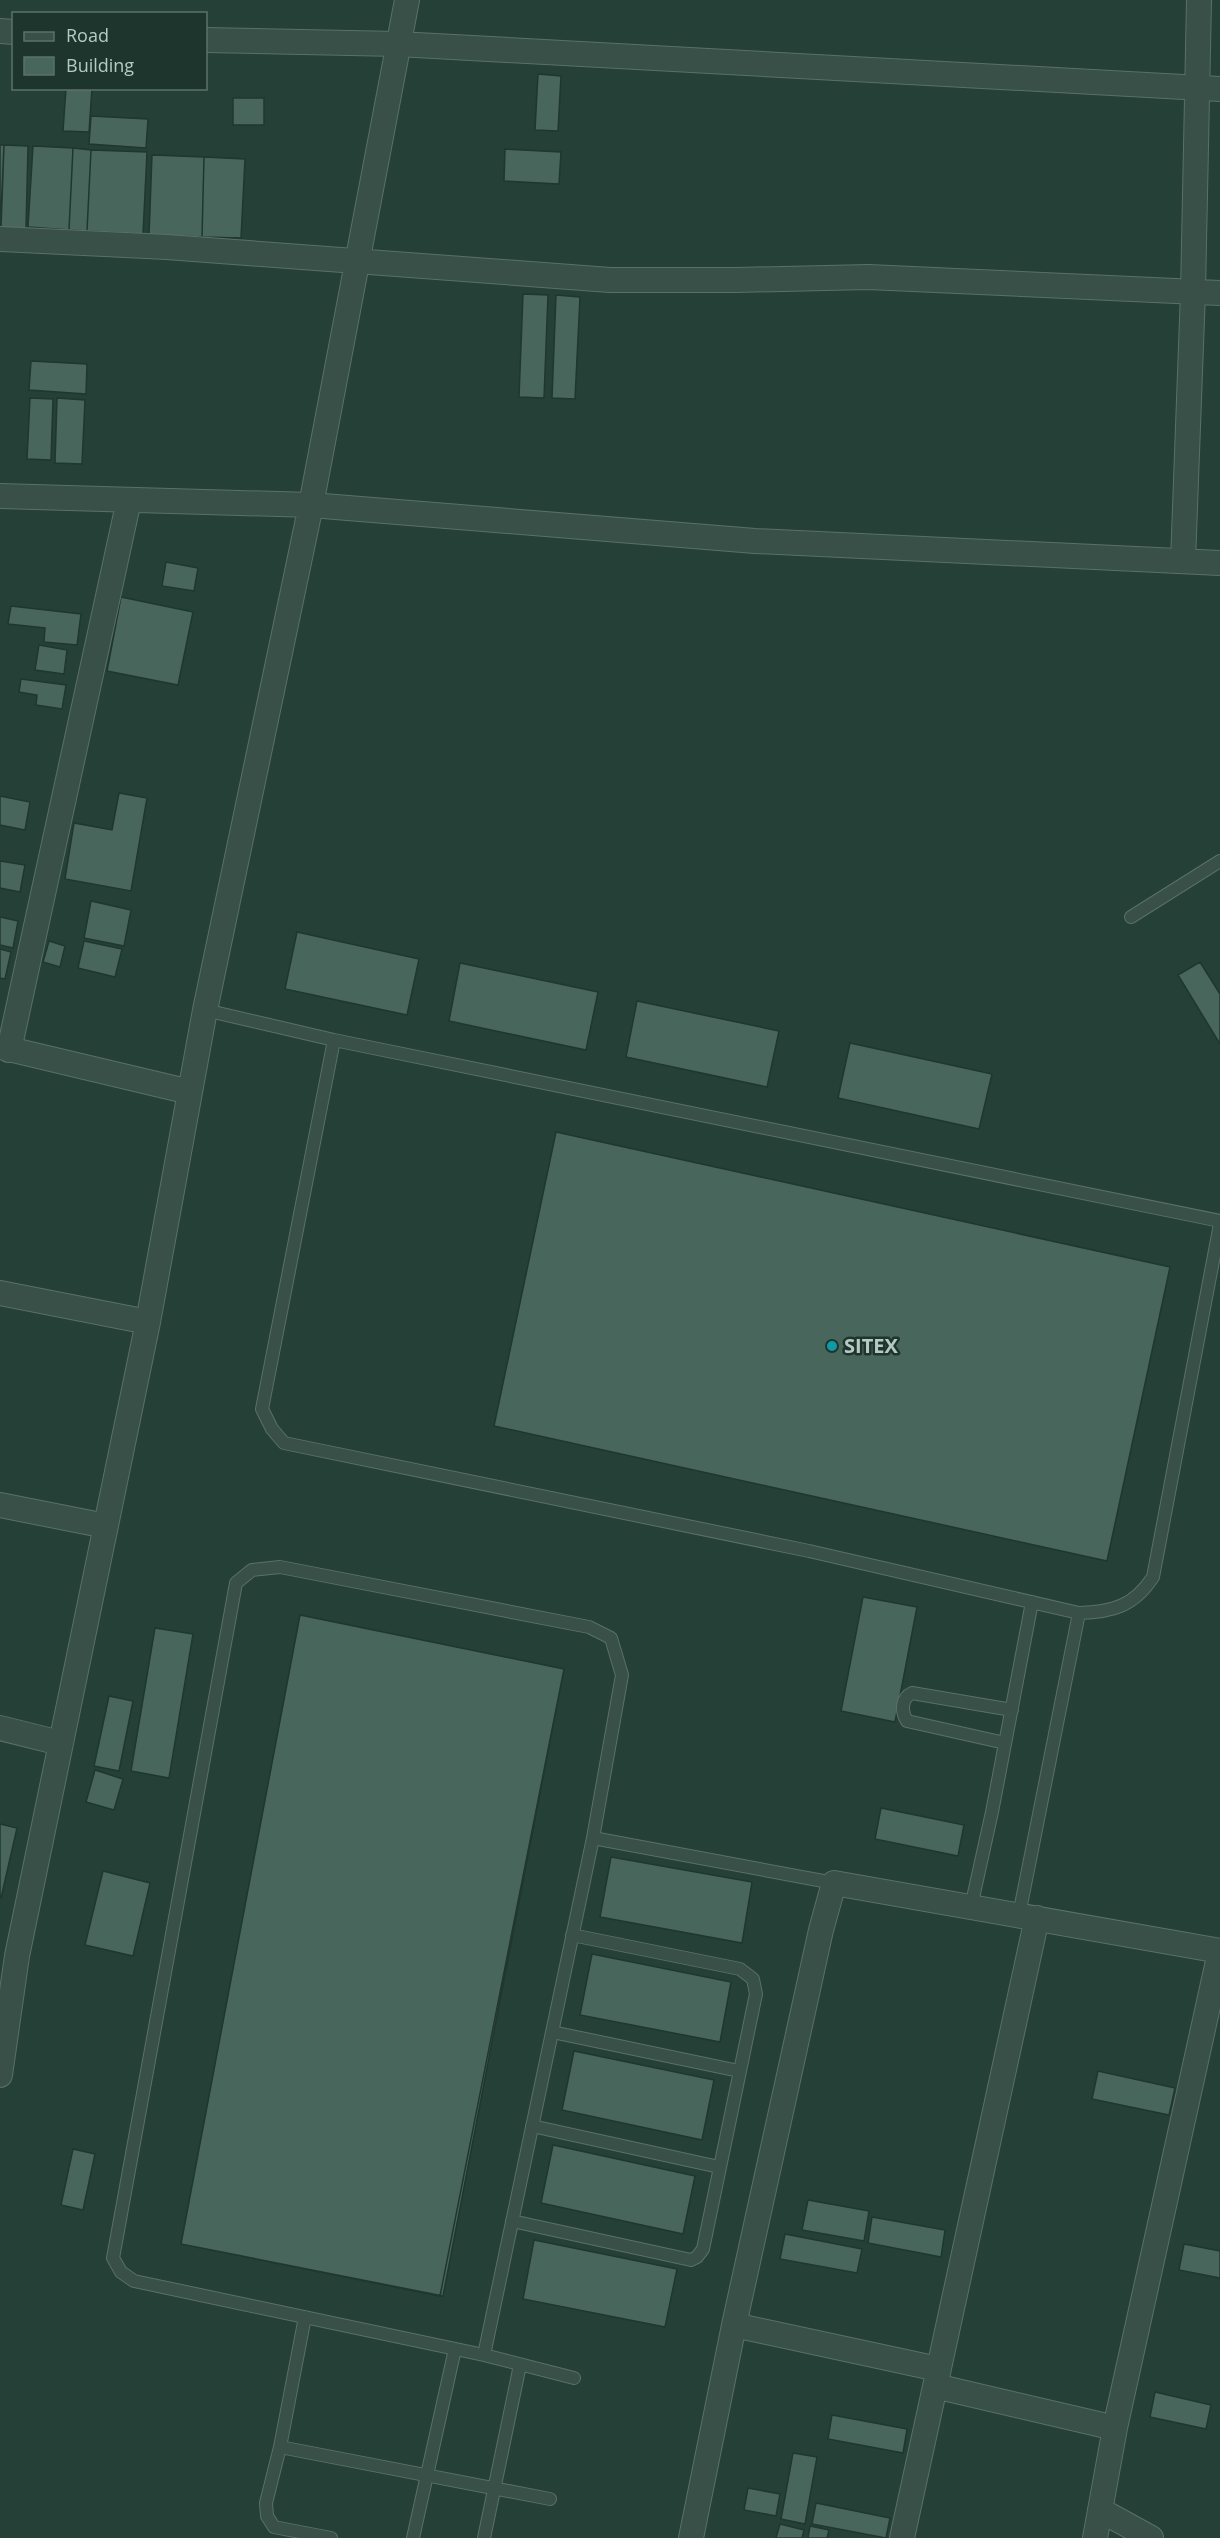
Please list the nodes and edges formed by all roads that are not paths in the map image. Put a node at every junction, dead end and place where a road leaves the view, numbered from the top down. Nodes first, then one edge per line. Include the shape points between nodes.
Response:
1 (407, 0) edge
2 (1199, 0) edge
3 (207, 40) edge
4 (398, 44) junction
5 (1196, 88) junction
6 (1220, 89) edge
7 (0, 239) edge
8 (358, 262) junction
9 (1193, 292) junction
10 (1220, 293) edge
11 (0, 496) edge
12 (129, 500) junction
13 (311, 505) junction
14 (1183, 561) junction
15 (1220, 563) edge
16 (1220, 861) edge
17 (1131, 917) dead end
18 (205, 1010) junction
19 (334, 1040) junction
20 (5, 1048) edge
21 (190, 1092) junction
22 (1220, 1223) edge
23 (0, 1293) edge
24 (148, 1322) junction
25 (0, 1505) edge
26 (106, 1526) junction
27 (1032, 1602) junction
28 (1080, 1612) junction
29 (1012, 1710) junction
30 (0, 1728) edge
31 (60, 1743) junction
32 (1005, 1743) junction
33 (593, 1838) junction
34 (834, 1883) junction
35 (971, 1907) junction
36 (1028, 1916) junction
37 (572, 1935) junction
38 (1220, 1951) edge
39 (9, 1954) edge
40 (552, 2032) junction
41 (739, 2071) junction
42 (0, 2075) edge
43 (532, 2126) junction
44 (719, 2167) junction
45 (512, 2221) junction
46 (305, 2317) junction
47 (734, 2325) junction
48 (455, 2349) junction
49 (484, 2355) junction
50 (520, 2365) junction
51 (574, 2378) dead end
52 (936, 2378) junction
53 (1115, 2428) junction
54 (280, 2447) junction
55 (426, 2474) junction
56 (494, 2488) junction
57 (550, 2499) dead end
58 (1100, 2510) junction
59 (330, 2538) edge
60 (413, 2538) edge
61 (484, 2538) edge
62 (690, 2538) edge
63 (902, 2538) edge
64 (1095, 2538) edge
65 (1151, 2538) edge

1 - 4 street
2 - 5 street
3 - 4 street
4 - 5 street
4 - 8 street
5 - 6 street
5 - 9 street
7 - 8 street
8 - 9 street via 610,280 868,277
8 - 13 street
9 - 10 street
9 - 14 street
11 - 12 street
12 - 13 street
12 - 20 street
13 - 14 street via 755,541
13 - 18 street
14 - 15 street
16 - 17 lane
18 - 19 lane
18 - 21 street
19 - 22 lane
19 - 27 lane via 262,1409 284,1443 808,1551
20 - 21 street
21 - 24 street
22 - 28 lane via 1152,1577 1143,1592 1116,1609
23 - 24 street
24 - 26 street
25 - 26 street
26 - 31 street
27 - 28 lane
27 - 29 lane
28 - 36 lane
29 - 32 lane
29 - 32 lane via 912,1693 903,1706 907,1721
30 - 31 street
31 - 39 street
32 - 35 lane
33 - 34 lane
33 - 37 lane
33 - 46 lane via 622,1675 611,1638 590,1626 280,1566 252,1570 236,1583 113,2258 121,2272 134,2281
34 - 35 street
34 - 47 street
35 - 36 street
36 - 38 street
36 - 52 street
37 - 40 lane
37 - 41 lane via 740,1969 753,1980 756,1994
38 - 53 street
39 - 42 street
40 - 41 lane
40 - 43 lane
41 - 44 lane
43 - 44 lane
43 - 45 lane
44 - 45 lane via 703,2249 691,2260
45 - 49 lane
46 - 48 lane
46 - 54 lane
47 - 52 street
47 - 62 street
48 - 49 lane
48 - 55 lane
49 - 50 lane
50 - 51 lane
50 - 56 lane
52 - 53 street
52 - 63 street
53 - 58 street
54 - 55 lane
54 - 59 lane via 266,2503 267,2516 274,2527
55 - 56 lane
55 - 60 lane
56 - 57 lane
56 - 61 lane
58 - 64 street
58 - 65 street

